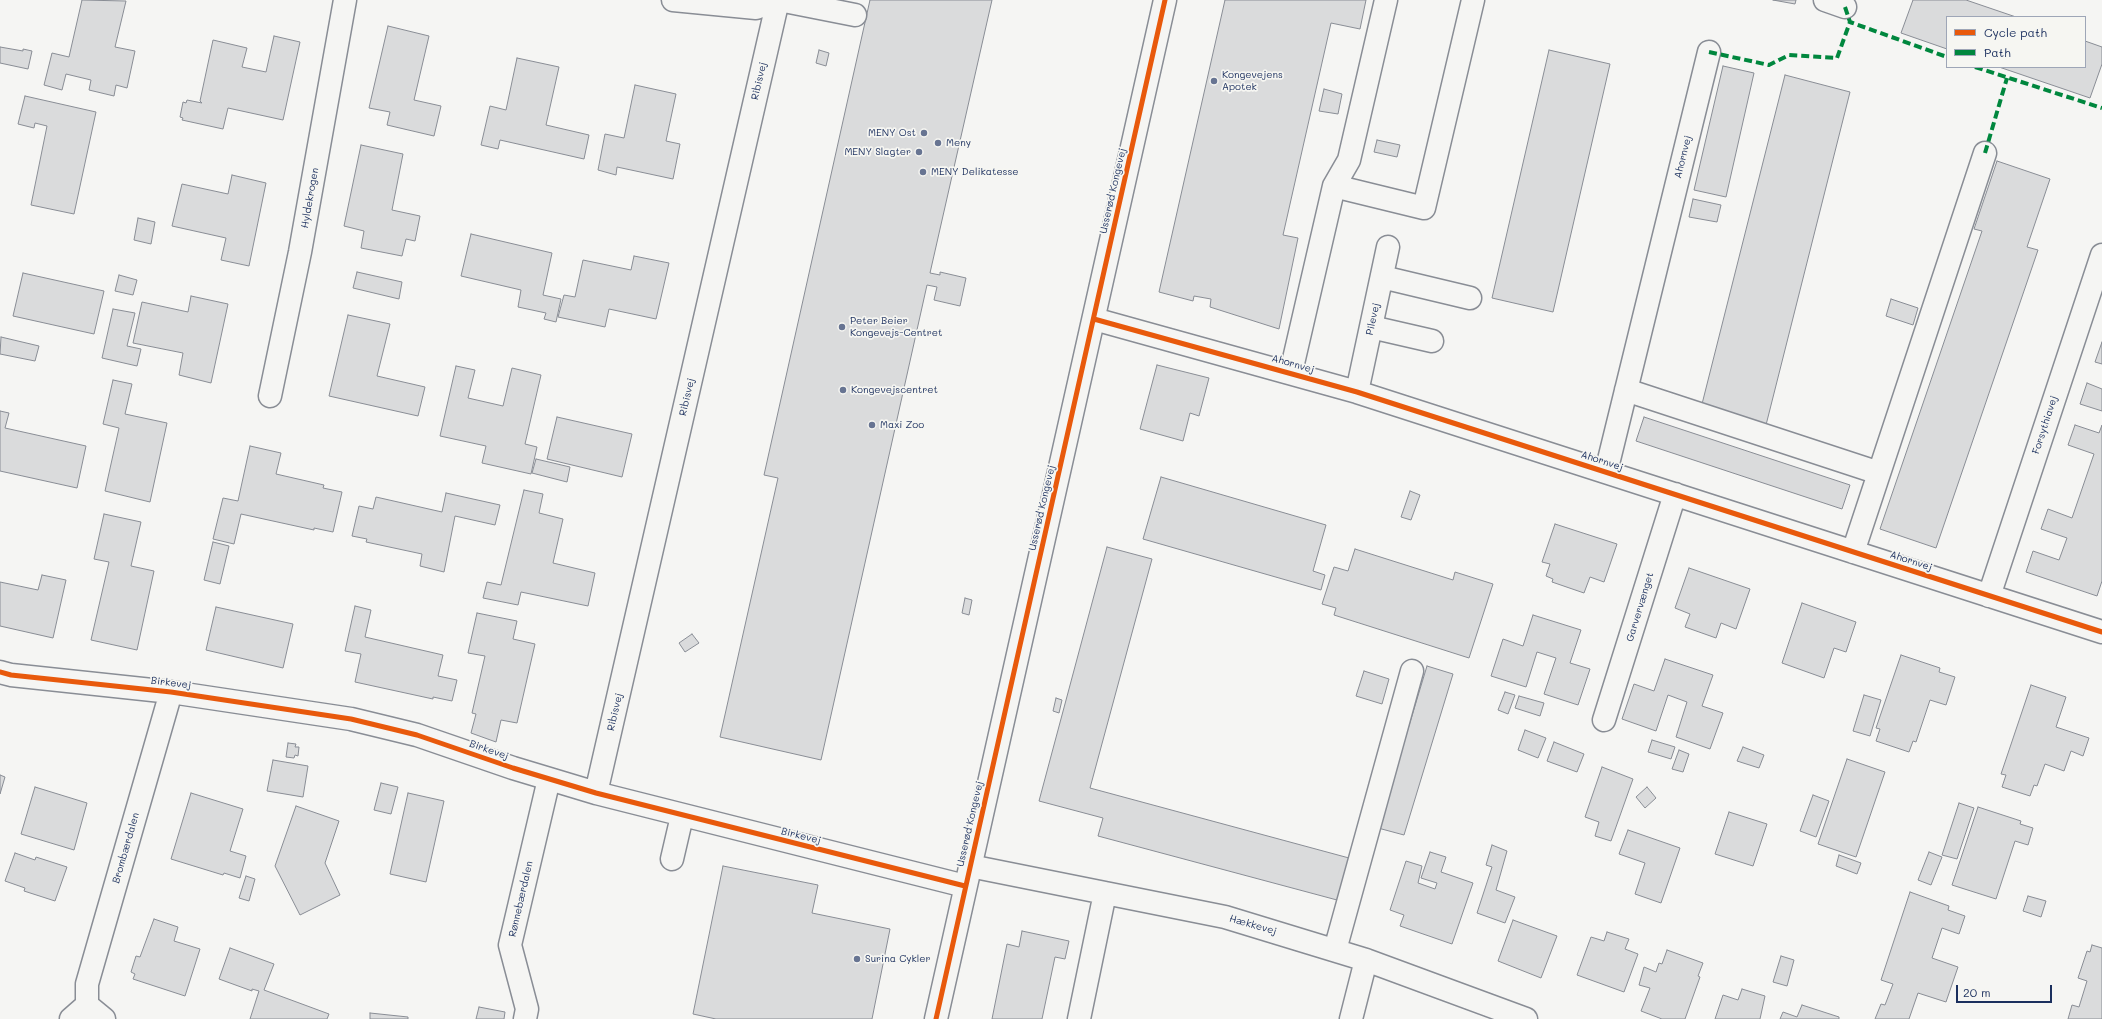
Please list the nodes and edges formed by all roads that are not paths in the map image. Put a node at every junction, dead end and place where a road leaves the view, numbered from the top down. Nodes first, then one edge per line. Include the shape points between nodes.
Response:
1 (345, 0) edge
2 (673, 0) edge
3 (778, 0) edge
4 (1165, 0) edge
5 (1386, 0) edge
6 (1473, 0) edge
7 (1824, 0) edge
8 (1845, 7) dead end
9 (855, 15) dead end
10 (1709, 52) dead end
11 (1985, 153) dead end
12 (1334, 186) junction
13 (1388, 247) dead end
14 (2102, 255) edge
15 (1382, 277) junction
16 (1470, 298) dead end
17 (1094, 319) junction
18 (1371, 327) junction
19 (1432, 341) dead end
20 (1290, 372) junction
21 (1626, 390) junction
22 (1357, 392) junction
23 (270, 396) dead end
24 (1606, 472) junction
25 (1879, 473) junction
26 (1675, 494) junction
27 (1853, 552) junction
28 (1988, 596) junction
29 (2102, 632) edge
30 (1412, 671) dead end
31 (0, 672) edge
32 (171, 692) junction
33 (1604, 720) dead end
34 (549, 778) junction
35 (596, 793) junction
36 (682, 816) junction
37 (672, 859) dead end
38 (968, 876) junction
39 (1105, 894) junction
40 (1335, 950) junction
41 (1366, 960) junction
42 (88, 1005) junction
43 (71, 1019) edge
44 (104, 1019) edge
45 (525, 1019) edge
46 (936, 1019) edge
47 (1079, 1019) edge
48 (1352, 1019) edge
49 (1526, 1019) edge

1 - 23 street, Hyldekrogen via 300,252
2 - 3 street via 756,8
3 - 9 street
3 - 35 street, Ribisvej
4 - 17 street, Usserød Kongevej
5 - 12 street via 1349,160
6 - 12 street via 1424,208
7 - 8 street
10 - 21 street, Ahornvej
11 - 25 street
12 - 20 street
13 - 15 street, Pilevej
14 - 28 street, Forsythiavej
15 - 16 street
15 - 18 street, Pilevej
17 - 20 street, Ahornvej
17 - 38 street, Usserød Kongevej
18 - 19 street
18 - 22 street, Pilevej
20 - 22 street, Ahornvej
21 - 24 street, Ahornvej
21 - 25 street
22 - 24 street, Ahornvej
24 - 26 street, Ahornvej
25 - 27 street
26 - 27 street, Ahornvej
26 - 33 street, Garvervænget
27 - 28 street, Ahornvej
28 - 29 street, Ahornvej
30 - 40 street
31 - 32 street, Birkevej
32 - 34 street, Birkevej via 351,719 417,735
32 - 42 street, Brombærdalen via 87,984
34 - 35 street, Birkevej
34 - 45 street, Rønnebærdalen via 510,945 527,1009
35 - 36 street, Birkevej
36 - 37 street
36 - 38 street, Birkevej
38 - 39 street, Hækkevej
38 - 46 street, Usserød Kongevej
39 - 40 street, Hækkevej via 1225,917
39 - 47 street
40 - 41 street, Hækkevej
41 - 48 street
41 - 49 street, Hækkevej
42 - 43 street
42 - 44 street

